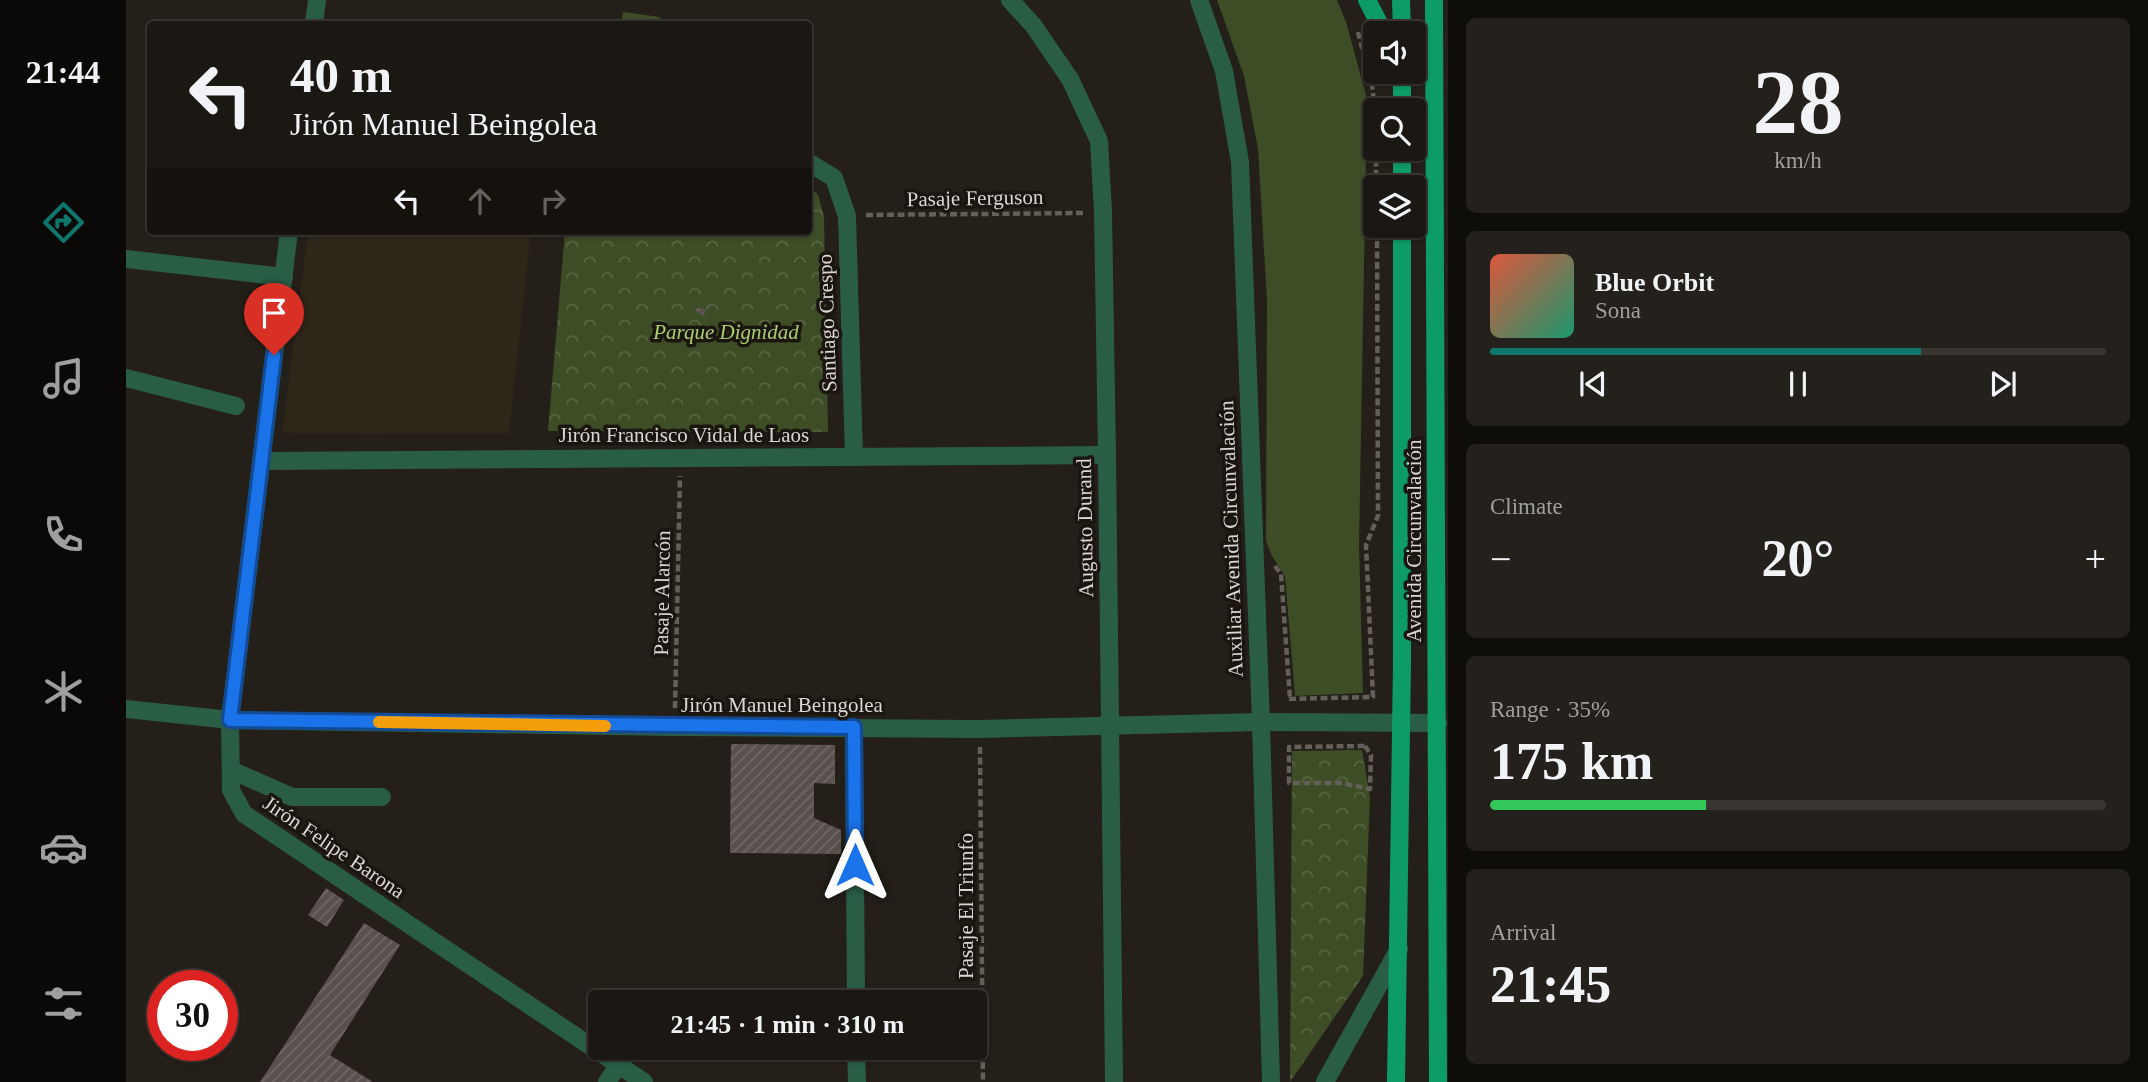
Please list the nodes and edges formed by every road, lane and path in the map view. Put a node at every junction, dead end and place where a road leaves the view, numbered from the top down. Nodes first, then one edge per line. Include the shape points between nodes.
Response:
1 (317, 0) edge
2 (1010, 0) edge
3 (1199, 0) edge
4 (1367, 0) edge
5 (1401, 0) edge
6 (1434, 0) edge
7 (314, 21) edge
8 (1378, 21) edge
9 (1402, 21) edge
10 (1357, 29) dead end
11 (1373, 98) edge
12 (1442, 104) edge
13 (812, 164) edge
14 (1103, 212) junction
15 (847, 216) junction
16 (289, 235) edge
17 (1377, 238) edge
18 (1402, 238) edge
19 (126, 259) edge
20 (284, 276) junction
21 (126, 378) edge
22 (236, 406) dead end
23 (1107, 455) junction
24 (854, 457) junction
25 (681, 459) junction
26 (261, 461) junction
27 (1260, 700) junction
28 (126, 709) edge
29 (230, 720) junction
30 (1261, 722) junction
31 (1402, 722) junction
32 (1438, 723) junction
33 (1110, 725) junction
34 (675, 727) junction
35 (854, 727) junction
36 (980, 729) junction
37 (1289, 747) joint
38 (231, 770) junction
39 (382, 797) dead end
40 (1399, 949) junction
41 (856, 990) edge
42 (1443, 1004) edge
43 (856, 1065) edge
44 (618, 1066) junction
45 (607, 1082) edge
46 (644, 1082) edge
47 (845, 1082) edge
48 (983, 1082) edge
49 (1114, 1082) edge
50 (1270, 1082) edge
51 (1325, 1082) edge
52 (1396, 1082) edge
53 (1438, 1082) edge

1 - 7 street
2 - 14 street, Augusto Durand via 1070,79 1099,141
3 - 27 street, Auxiliar Avenida Circunvalación via 1224,71 1240,162
4 - 8 main road
5 - 9 main road
6 - 12 main road, Avenida Circunvalación
10 - 11 path
12 - 32 main road, Avenida Circunvalación
13 - 15 street, Santiago Crespo via 834,178
14 - 15 path, Pasaje Ferguson
14 - 23 street, Augusto Durand
15 - 24 street, Santiago Crespo
16 - 20 street, Jirón Felipe Barona
17 - 27 path via 1378,516 1366,545 1373,696
18 - 31 main road, Avenida Circunvalación
19 - 20 street
20 - 26 street, Jirón Felipe Barona
21 - 22 street
23 - 24 street, Jirón Francisco Vidal de Laos
23 - 33 street, Augusto Durand
24 - 25 street, Jirón Francisco Vidal de Laos
25 - 26 street, Jirón Francisco Vidal de Laos
25 - 34 path, Pasaje Alarcón
26 - 29 street, Jirón Felipe Barona
27 - 30 street, Auxiliar Avenida Circunvalación
28 - 29 street, Jirón Manuel Beingolea
29 - 34 street, Jirón Manuel Beingolea
29 - 38 street, Jirón Felipe Barona
30 - 31 street, Jirón Manuel Beingolea
30 - 33 street, Jirón Manuel Beingolea
30 - 50 street, Auxiliar Avenida Circunvalación
31 - 32 street, Jirón Manuel Beingolea
31 - 40 main road, Avenida Circunvalación
32 - 42 main road, Avenida Circunvalación
33 - 36 street, Jirón Manuel Beingolea
33 - 49 street, Augusto Durand
34 - 35 street, Jirón Manuel Beingolea
35 - 36 street, Jirón Manuel Beingolea
35 - 41 street
36 - 48 path, Pasaje El Triunfo
37 - 37 path via 1365,746 1371,755 1370,789 1342,783 1289,783
38 - 39 street via 292,797
38 - 44 street, Jirón Felipe Barona via 231,790 244,814
40 - 51 street
40 - 52 main road, Avenida Circunvalación
42 - 53 main road, Avenida Circunvalación
43 - 47 street
44 - 45 street
44 - 46 street, Jirón Felipe Barona

